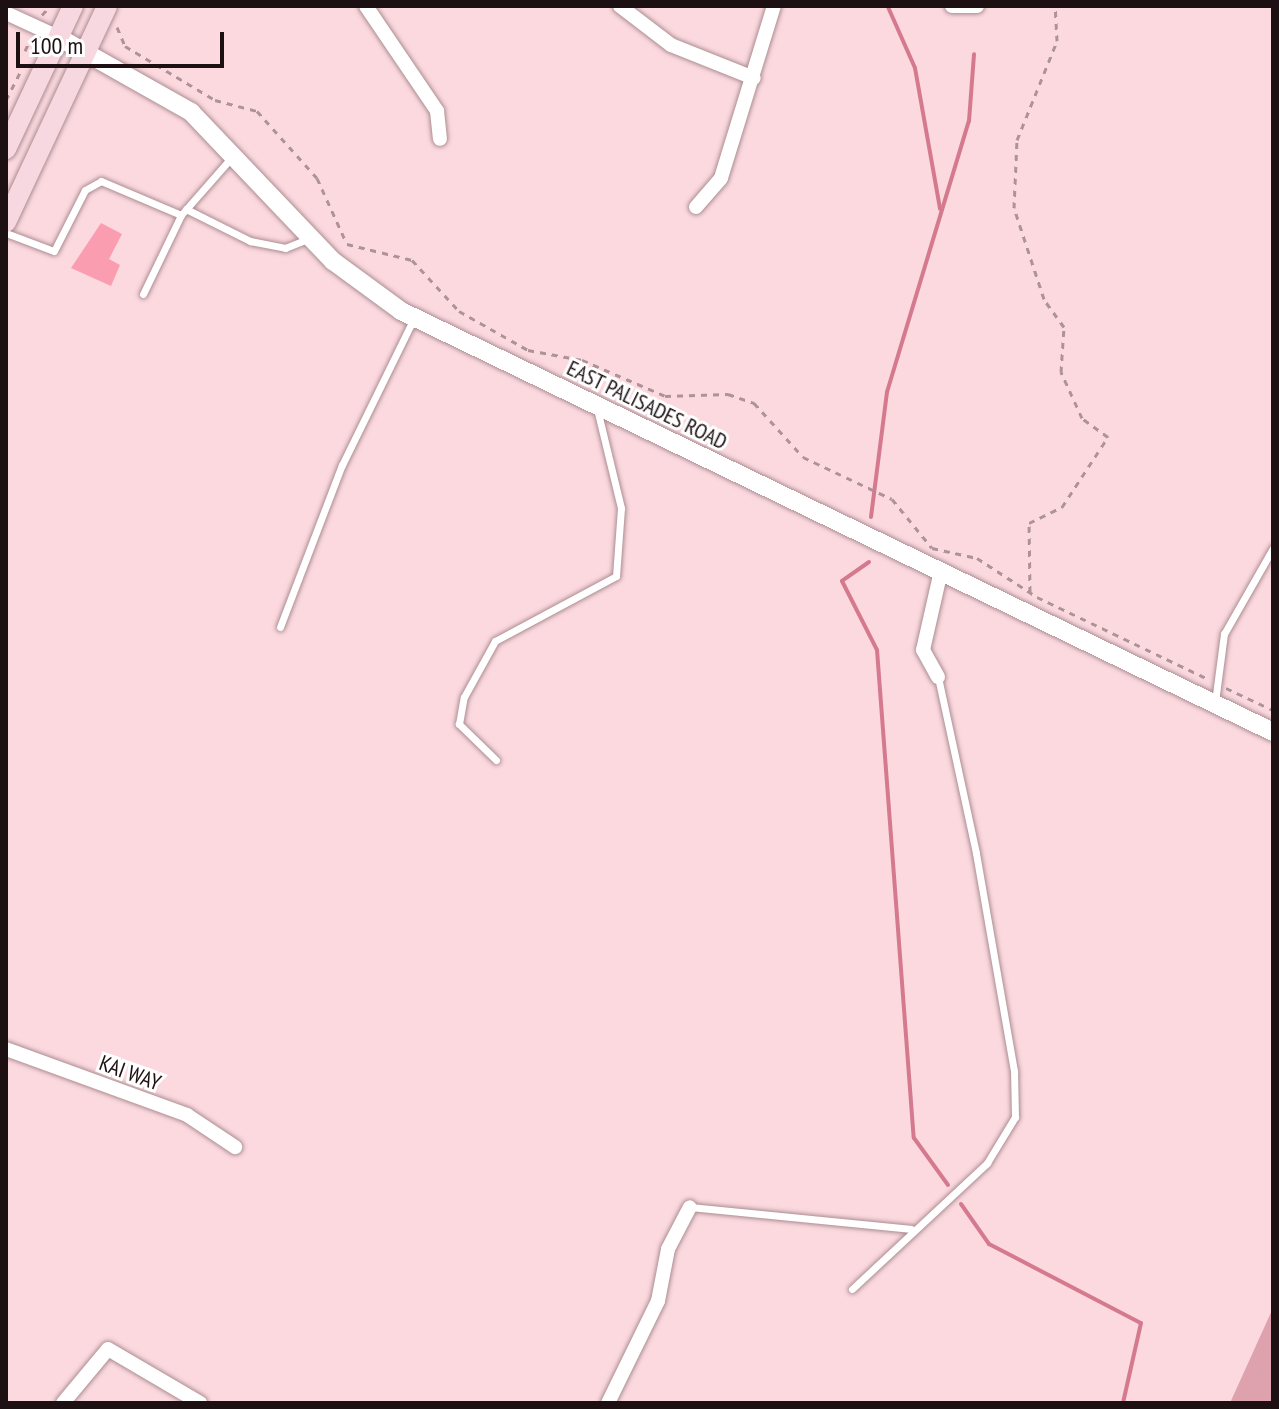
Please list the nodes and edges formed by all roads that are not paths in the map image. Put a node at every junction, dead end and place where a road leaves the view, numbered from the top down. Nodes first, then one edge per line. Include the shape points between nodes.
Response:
1 (73, 6) edge
2 (366, 6) edge
3 (620, 6) edge
4 (774, 6) edge
5 (952, 6) edge
6 (977, 6) edge
7 (104, 12) edge
8 (6, 13) edge
9 (58, 37) junction
10 (86, 50) junction
11 (754, 78) junction
12 (440, 139) dead end
13 (6, 149) edge
14 (236, 152) junction
15 (696, 207) dead end
16 (184, 212) junction
17 (6, 222) edge
18 (6, 233) edge
19 (310, 238) junction
20 (143, 294) dead end
21 (414, 318) junction
22 (596, 407) junction
23 (1273, 548) edge
24 (940, 575) junction
25 (280, 627) dead end
26 (938, 677) joint
27 (1215, 704) junction
28 (1273, 732) edge
29 (496, 760) dead end
30 (6, 1049) edge
31 (235, 1147) dead end
32 (690, 1207) joint
33 (911, 1229) junction
34 (852, 1289) dead end
35 (63, 1403) edge
36 (200, 1403) edge
37 (608, 1403) edge

1 - 9 main road
2 - 12 street via 437,111
3 - 11 street via 671,45
4 - 11 street
5 - 6 street
7 - 10 main road
8 - 9 street
9 - 10 street, EAST PALISADES ROAD
9 - 13 main road
10 - 14 street, EAST PALISADES ROAD via 157,87
10 - 17 main road
11 - 15 street via 721,178
14 - 16 lane
14 - 19 street, EAST PALISADES ROAD
16 - 18 lane via 101,181 85,190 54,251
16 - 19 lane via 250,241 285,248
16 - 20 lane
19 - 21 street, EAST PALISADES ROAD via 363,287
21 - 22 street, EAST PALISADES ROAD
21 - 25 lane via 342,465
22 - 24 street, EAST PALISADES ROAD
22 - 29 lane via 621,508 616,576 495,641 464,697 459,724
23 - 27 lane via 1224,634
24 - 26 street via 923,650
24 - 27 street, EAST PALISADES ROAD
26 - 33 lane via 979,869 1014,1071 1015,1117 987,1163
27 - 28 street, EAST PALISADES ROAD
30 - 31 street, KAI WAY via 187,1115
32 - 33 lane
32 - 37 street via 668,1249 658,1301
33 - 34 lane
35 - 36 street via 108,1349

